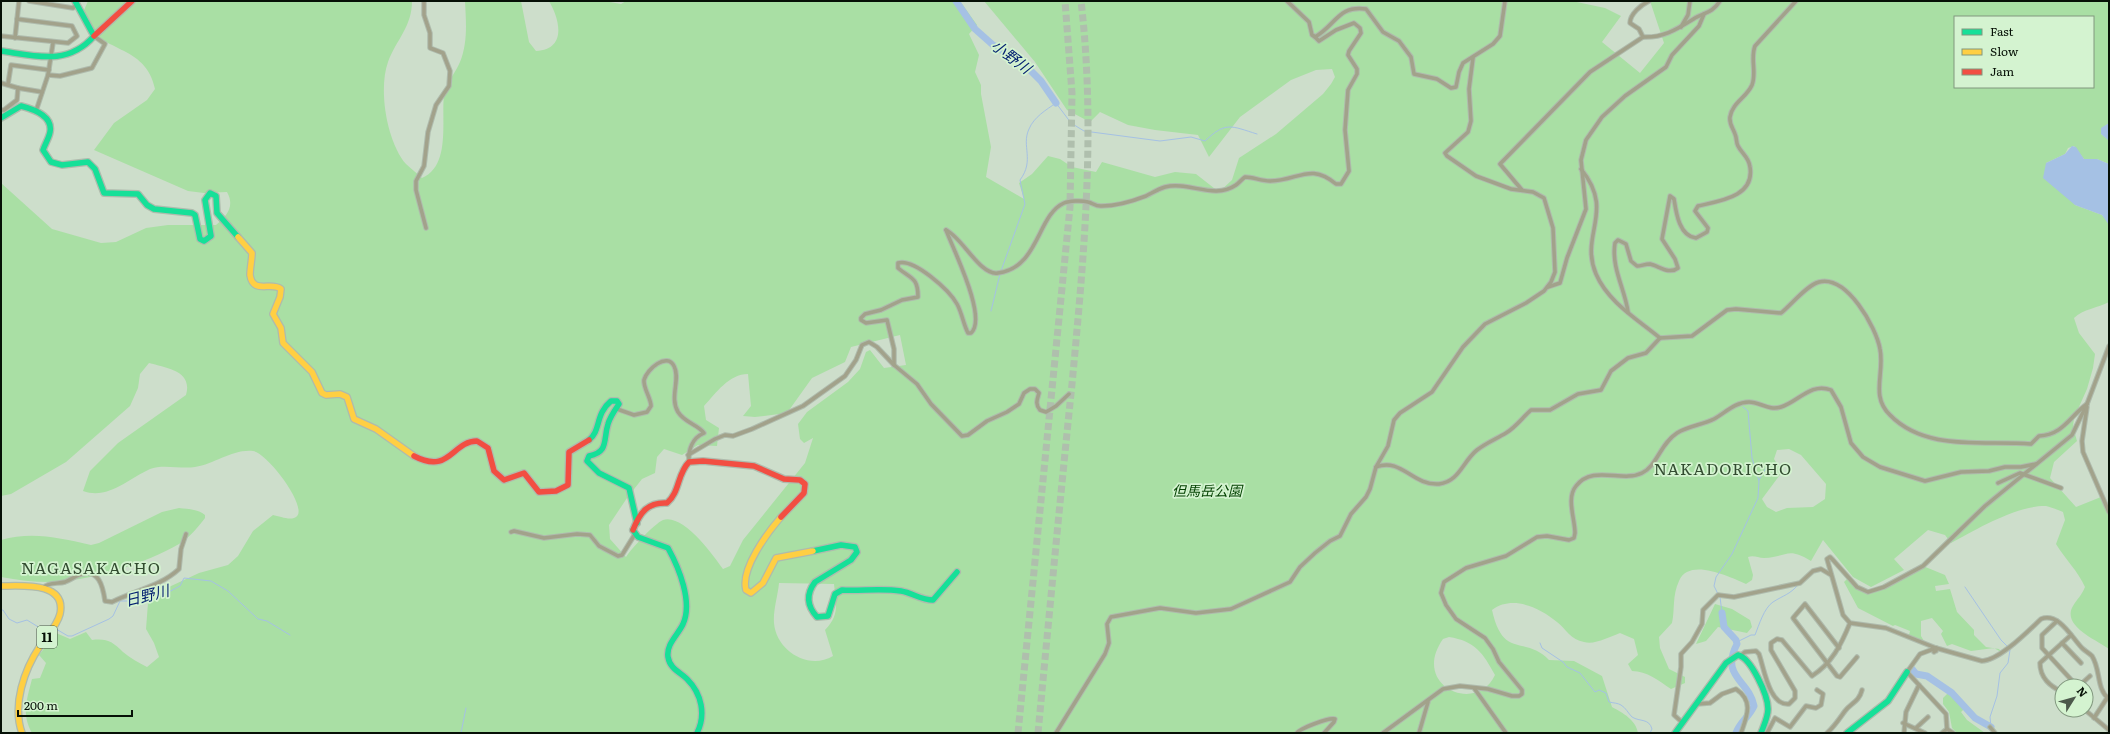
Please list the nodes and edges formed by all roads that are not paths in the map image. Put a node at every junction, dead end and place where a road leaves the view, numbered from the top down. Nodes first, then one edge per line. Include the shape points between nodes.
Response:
1 (19, 1) edge
2 (29, 1) edge
3 (132, 1) edge
4 (424, 1) edge
5 (1287, 1) edge
6 (1505, 1) edge
7 (1649, 1) edge
8 (1690, 1) edge
9 (1720, 1) edge
10 (1796, 1) edge
11 (76, 3) edge
12 (1704, 14) junction
13 (17, 19) junction
14 (1679, 29) junction
15 (1, 36) edge
16 (94, 36) junction
17 (1314, 36) junction
18 (1643, 37) junction
19 (15, 38) junction
20 (53, 43) junction
21 (1, 51) edge
22 (51, 57) junction
23 (1473, 58) junction
24 (49, 70) junction
25 (48, 75) junction
26 (1, 83) edge
27 (8, 84) junction
28 (18, 88) junction
29 (42, 92) junction
30 (1, 110) edge
31 (36, 112) junction
32 (1, 118) edge
33 (1581, 169) junction
34 (1522, 190) junction
35 (426, 228) dead end
36 (1547, 288) junction
37 (1628, 312) junction
38 (1660, 338) junction
39 (2109, 347) edge
40 (894, 364) junction
41 (1069, 394) dead end
42 (2087, 404) junction
43 (617, 409) junction
44 (688, 456) junction
45 (689, 462) junction
46 (2036, 464) junction
47 (1376, 467) junction
48 (2023, 474) junction
49 (1998, 483) dead end
50 (2061, 488) dead end
51 (2109, 512) edge
52 (636, 523) junction
53 (511, 532) dead end
54 (186, 534) dead end
55 (635, 534) junction
56 (957, 572) dead end
57 (1832, 575) junction
58 (1, 586) edge
59 (44, 587) junction
60 (2057, 621) junction
61 (1850, 623) junction
62 (2071, 635) junction
63 (2062, 643) junction
64 (1927, 647) junction
65 (1840, 648) junction
66 (1935, 650) junction
67 (2048, 656) junction
68 (1734, 657) junction
69 (1857, 657) dead end
70 (2081, 663) dead end
71 (1828, 664) junction
72 (1907, 672) junction
73 (2090, 676) dead end
74 (2070, 678) edge
75 (2088, 678) edge
76 (1919, 685) junction
77 (2054, 687) edge
78 (1474, 688) junction
79 (1817, 690) dead end
80 (1862, 690) dead end
81 (2108, 699) edge
82 (1428, 701) junction
83 (1697, 704) junction
84 (1928, 717) dead end
85 (2094, 718) joint
86 (1683, 723) junction
87 (1904, 724) junction
88 (1990, 727) dead end
89 (1916, 728) junction
90 (1947, 729) junction
91 (2108, 730) edge
92 (22, 733) edge
93 (697, 733) edge
94 (1056, 733) edge
95 (1297, 733) edge
96 (1324, 733) edge
97 (1383, 733) edge
98 (1419, 733) edge
99 (1506, 733) edge
100 (1675, 733) edge
101 (1741, 733) edge
102 (1761, 733) edge
103 (1767, 733) edge
104 (1827, 733) edge
105 (1847, 733) edge
106 (1904, 733) edge
107 (1925, 733) edge
108 (1942, 733) edge
109 (1953, 733) edge
110 (1995, 733) edge
111 (2104, 733) edge

1 - 13 street
2 - 11 street via 72,8
3 - 16 street
4 - 35 street via 424,15 430,28 430,48 443,53 451,76 446,92 436,105 427,138 424,166 416,181
5 - 17 street via 1309,22
6 - 23 street via 1500,36
7 - 18 street via 1638,8 1630,19 1630,23 1639,29
8 - 14 street via 1688,15
9 - 12 street via 1715,9
10 - 37 street via 1755,46 1752,53 1753,83 1733,109 1730,118 1738,146 1748,158 1751,168 1743,190 1724,201 1698,206 1695,211 1708,228 1707,232 1696,238 1687,235 1682,228 1674,199 1670,196 1662,239 1675,259 1678,268 1676,270 1669,271 1650,264 1637,266 1631,261 1626,244 1618,240 1615,243 1615,264
11 - 16 street
12 - 14 street
12 - 33 street via 1699,26 1672,55 1666,67 1625,96 1590,132 1582,147
13 - 19 street
13 - 20 street via 72,26 77,36 68,43
14 - 18 street via 1655,38
15 - 19 street
16 - 22 street via 74,55
16 - 25 street via 104,44 92,68 60,76
17 - 23 street via 1319,35 1342,12 1366,9 1383,32 1399,41 1411,57 1414,74 1437,79 1447,87 1454,88 1463,63
17 - 40 street via 1319,42 1336,30 1354,23 1360,28 1361,33 1348,56 1357,68 1357,74 1348,90 1344,130 1349,171 1341,184 1336,184 1325,175 1319,174 1302,174 1271,181 1245,177 1236,185 1213,192 1177,186 1165,187 1146,196 1108,206 1100,207 1087,201 1068,202 1055,209 1021,262 997,274 981,266 958,237 946,230 971,296 976,317 974,330 968,333 957,304 947,292 915,266 907,262 898,263 898,268 915,280 918,297 902,300 865,314 861,318 866,323 887,320 894,349
18 - 34 street via 1590,72 1500,164
19 - 20 street
20 - 22 street
21 - 22 street
22 - 24 street
23 - 34 street via 1469,90 1471,121 1468,132 1445,153 1446,156 1476,176 1511,189
24 - 25 street
24 - 27 street via 11,65
25 - 29 street
26 - 27 street
27 - 28 street
28 - 29 street
28 - 30 street via 17,100
29 - 31 street
31 - 32 street via 21,106
31 - 43 street via 50,121 50,133 43,150 51,162 61,166 79,161 88,162 95,169 104,193 138,194 155,209 192,213 195,215 200,239 204,241 211,236 205,200 210,193 216,196 217,213 252,253 252,281 263,288 277,286 281,289 282,293 273,314 288,350 312,372 322,393 347,397 354,419 378,430 416,457 430,463 441,462 455,455 467,443 476,441 488,448 492,469 498,478 504,480 524,473 539,492 556,491 568,485 569,452 579,444 592,439 596,434 598,420 611,401 617,401
33 - 36 street via 1586,196 1584,217 1572,243 1560,282
33 - 37 street via 1591,181 1597,199 1598,209 1591,244 1595,272 1614,301
34 - 36 street via 1544,198 1553,228 1555,272
36 - 47 street via 1526,304 1485,324 1474,334 1449,365 1432,392 1400,413 1394,420 1388,446
37 - 38 street
38 - 42 street via 1692,336 1727,310 1781,313 1817,283 1826,282 1843,289 1864,312 1880,350 1880,404 1895,420 1918,435 1944,440 2031,444 2039,436 2052,434 2062,428
38 - 47 street via 1646,353 1628,358 1611,371 1601,390 1578,394 1550,410 1531,410 1506,433 1475,452 1460,472 1450,480 1437,484 1423,482 1396,466 1385,464
39 - 42 street
40 - 41 street via 917,384 931,404 962,436 968,435 987,421 1019,404 1024,392 1030,389 1035,389 1039,393 1037,406 1046,412
40 - 44 street via 872,343 866,343 862,345 845,376 803,406 752,429 715,439
42 - 46 street via 2072,435
42 - 51 street via 2083,452
43 - 44 street via 640,415 647,412 651,400 644,379 658,363 670,362 676,370 674,395 677,408 685,421 700,428 704,433 691,444
43 - 52 street via 608,422 603,450 589,456 587,461 597,471 629,488
44 - 45 street
45 - 52 street via 682,469 678,490 671,500 651,505
45 - 56 street via 754,466 784,479 800,480 805,484 804,493 762,540 752,558 745,582 746,590 750,593 761,586 776,558 842,545 855,547 857,552 851,560 810,587 809,606 817,617 828,616 835,594 842,590 893,590 907,592 923,600 933,600
46 - 48 street
46 - 78 street via 1961,472 1925,481 1880,467 1856,452 1831,390 1810,390 1788,404 1776,408 1751,402 1733,406 1714,419 1684,429 1666,440 1654,462 1642,473 1595,475 1576,485 1572,496 1575,533 1570,540 1547,536 1537,538 1506,556 1466,568 1444,582 1441,593 1446,605 1456,619 1485,638 1499,662 1522,690 1522,694 1512,696
47 - 94 street via 1366,497 1351,514 1340,536 1330,540 1315,553 1300,567 1290,582 1283,586 1228,609 1196,613 1160,608 1110,617 1107,624 1109,643 1105,654
48 - 49 street
48 - 50 street
48 - 57 street via 1975,514 1923,566 1889,584 1875,590 1863,591 1828,558
52 - 55 street
53 - 55 street via 544,538 590,535 599,546 618,556 622,555
54 - 59 street via 180,549 179,569 151,586 112,602 105,601 102,583 88,573
55 - 93 street via 668,548 686,601 684,622 668,646 668,657 669,665 688,680 699,701 703,724
57 - 61 street via 1843,615
57 - 86 street via 1820,569 1800,583 1734,596 1718,595 1708,603 1703,610 1702,624 1692,642 1681,654 1674,715
58 - 59 street
59 - 92 street, 11 via 52,591 58,600 60,615 37,651 21,691 18,704
60 - 62 street
60 - 66 street via 2046,617 2041,619 2001,652 1982,663 1947,651
60 - 67 street via 2042,635 2042,648
61 - 64 street via 1886,628 1923,642
61 - 65 street
62 - 63 street
62 - 81 street via 2091,656 2097,668 2102,692
63 - 67 street
63 - 70 street
64 - 66 street
64 - 66 street
64 - 72 street
65 - 71 street
65 - 71 street via 1805,604 1793,618
67 - 74 street
67 - 77 street via 2040,663 2040,668 2048,684
68 - 71 street via 1748,651 1756,651 1759,654 1765,682 1778,699 1786,704 1793,701 1794,691 1771,650 1773,641 1782,640 1812,676
68 - 83 street
68 - 102 street via 1745,658 1751,664 1768,705
69 - 71 street via 1840,677
72 - 76 street
72 - 105 street via 1888,701
73 - 75 street
76 - 87 street via 1906,712
76 - 90 street via 1946,714
78 - 82 street via 1460,686 1443,689
78 - 99 street
79 - 103 street via 1823,694 1821,705 1816,708 1806,706 1790,727 1775,718
80 - 104 street via 1860,697 1846,709 1839,722
81 - 85 street
82 - 97 street
82 - 98 street
83 - 86 street
83 - 101 street via 1710,703 1722,694 1736,689 1743,694 1748,703
84 - 89 street
85 - 91 street
86 - 100 street
87 - 89 street
87 - 106 street
88 - 110 street
89 - 107 street
90 - 108 street
90 - 109 street
91 - 111 street
95 - 96 street via 1329,718 1335,719

